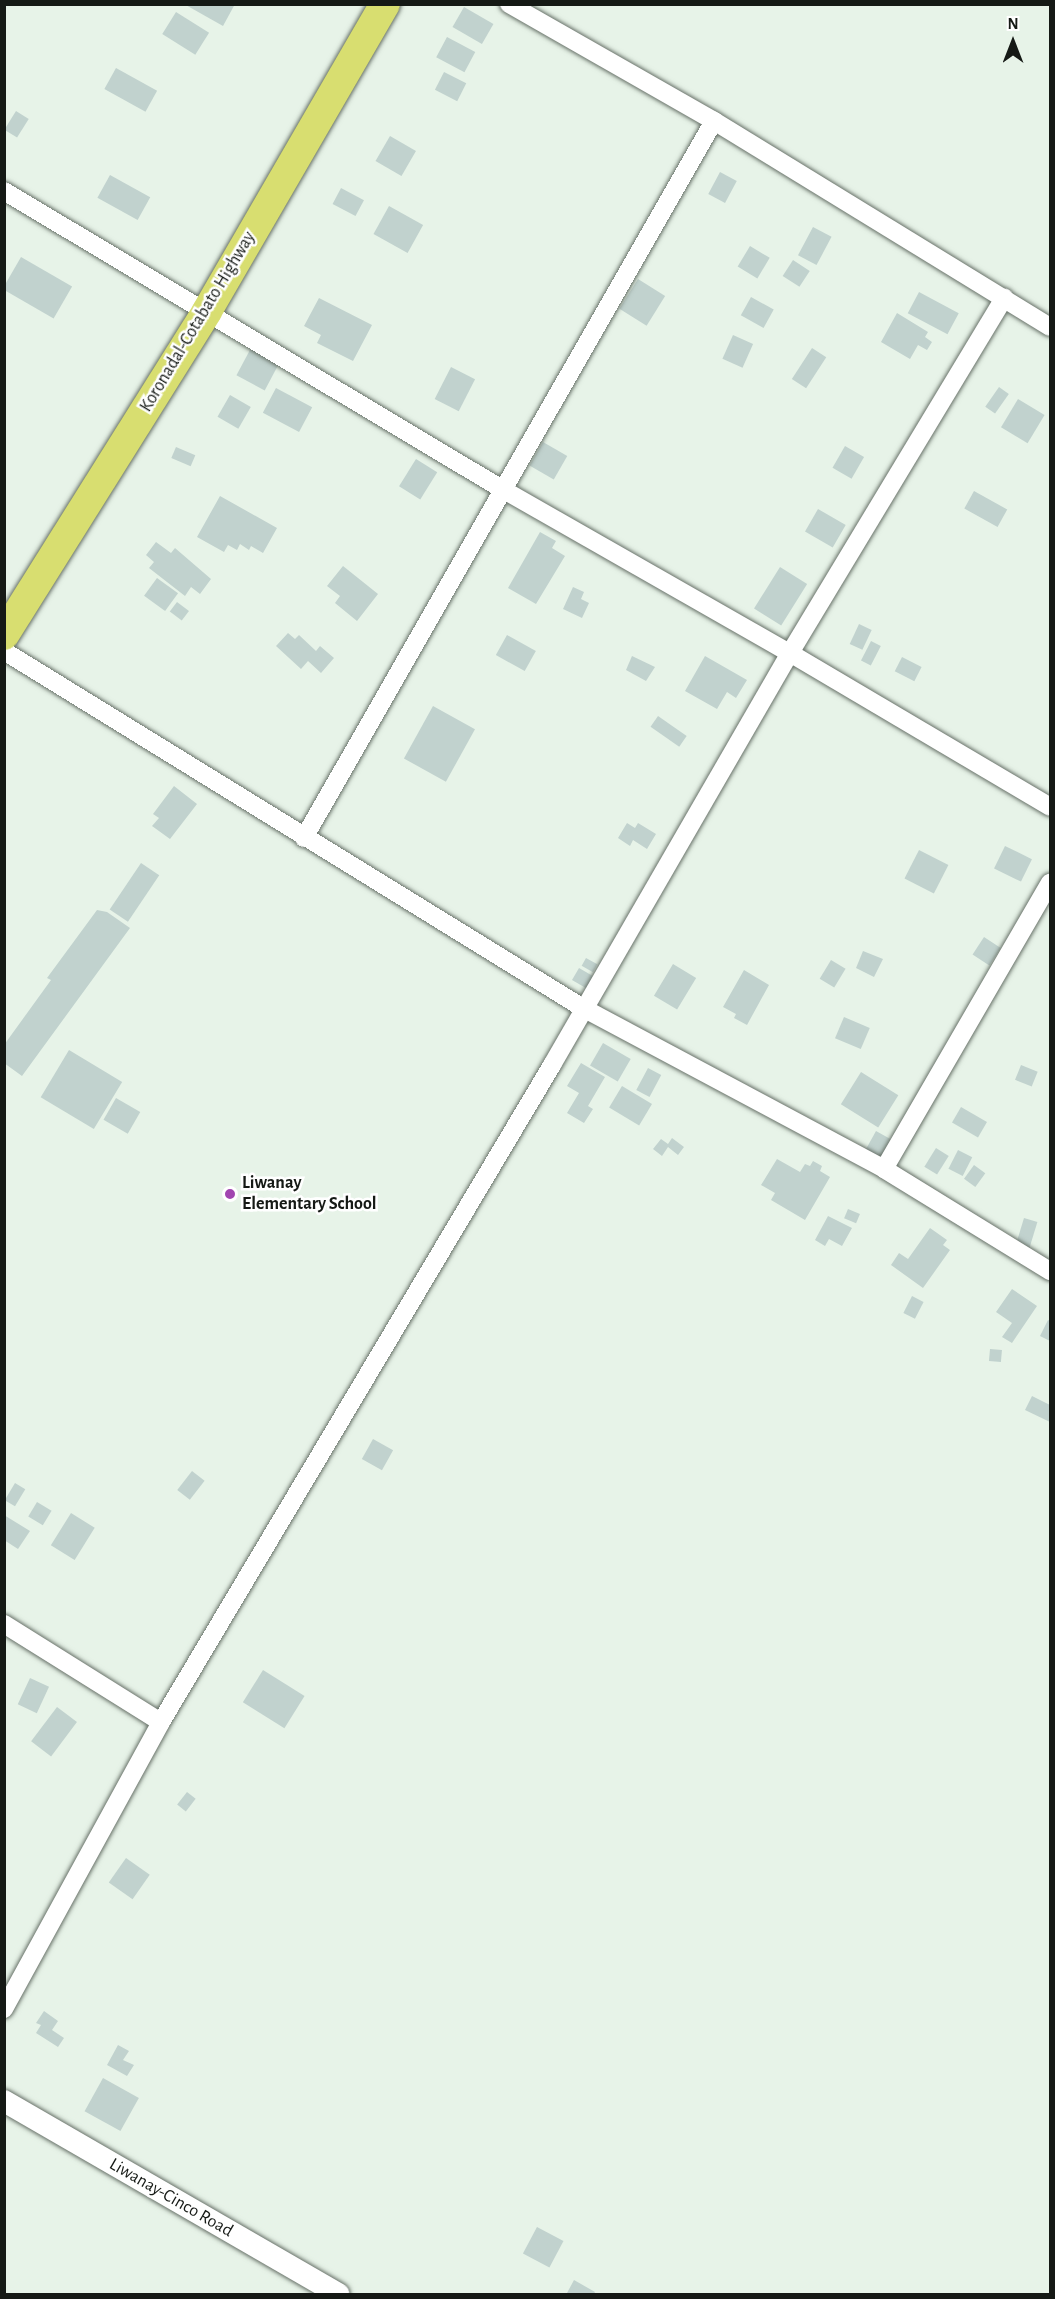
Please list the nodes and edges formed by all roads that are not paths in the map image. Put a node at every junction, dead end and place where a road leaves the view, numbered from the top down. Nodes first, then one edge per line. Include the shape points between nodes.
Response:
1 (385, 4) edge
2 (509, 4) edge
3 (714, 122) junction
4 (4, 191) edge
5 (1004, 298) junction
6 (207, 311) junction
7 (1050, 327) edge
8 (502, 489) junction
9 (4, 635) edge
10 (4, 651) edge
11 (790, 653) junction
12 (1050, 807) edge
13 (304, 838) junction
14 (1050, 883) edge
15 (584, 1008) junction
16 (884, 1169) junction
17 (1050, 1271) edge
18 (4, 1624) edge
19 (161, 1722) junction
20 (4, 2009) edge
21 (4, 2101) edge
22 (338, 2295) edge

1 - 6 highway, Koronadal-Cotabato Highway
2 - 3 street
3 - 5 street
3 - 8 street
4 - 6 street
5 - 7 street
5 - 11 street
6 - 8 street
6 - 9 highway, Koronadal-Cotabato Highway
8 - 11 street
8 - 13 street
10 - 13 street
11 - 12 street
11 - 15 street
13 - 15 street
14 - 16 street
15 - 16 street
15 - 19 street
16 - 17 street
18 - 19 street
19 - 20 street
21 - 22 street, Liwanay-Cinco Road

